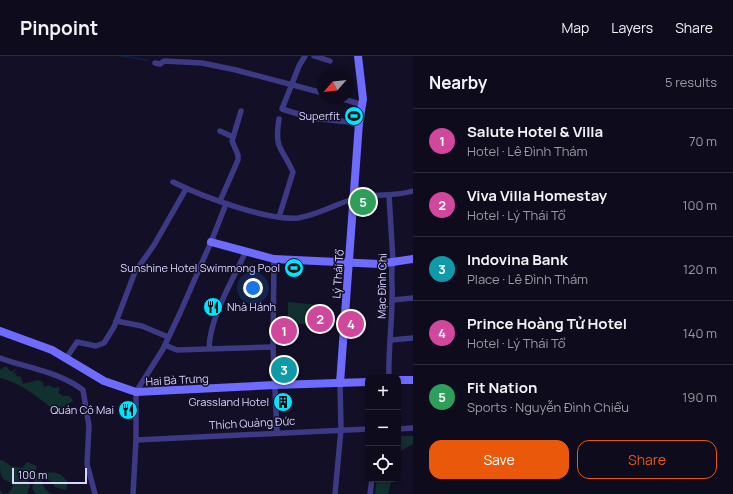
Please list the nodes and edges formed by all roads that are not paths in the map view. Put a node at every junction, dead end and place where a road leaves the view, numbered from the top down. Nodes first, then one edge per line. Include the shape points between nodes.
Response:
1 (305, 56) edge
2 (314, 56) edge
3 (358, 56) edge
4 (330, 61) dead end
5 (155, 63) dead end
6 (292, 84) junction
7 (317, 91) edge
8 (353, 101) edge
9 (363, 104) junction
10 (241, 110) dead end
11 (278, 119) dead end
12 (359, 123) junction
13 (220, 131) dead end
14 (233, 137) junction
15 (172, 182) dead end
16 (186, 189) junction
17 (413, 190) edge
18 (389, 195) junction
19 (353, 199) junction
20 (223, 203) junction
21 (279, 217) junction
22 (211, 242) junction
23 (246, 251) junction
24 (274, 259) junction
25 (413, 259) edge
26 (393, 261) junction
27 (350, 264) junction
28 (380, 264) junction
29 (391, 271) junction
30 (413, 298) edge
31 (392, 300) junction
32 (116, 321) junction
33 (0, 331) edge
34 (168, 337) junction
35 (413, 338) edge
36 (391, 340) junction
37 (165, 345) junction
38 (273, 347) junction
39 (209, 348) junction
40 (67, 357) junction
41 (0, 358) edge
42 (389, 374) edge
43 (401, 380) edge
44 (413, 380) edge
45 (365, 382) edge
46 (340, 383) junction
47 (274, 385) junction
48 (136, 392) junction
49 (413, 428) edge
50 (341, 429) junction
51 (365, 429) edge
52 (401, 429) edge
53 (277, 432) junction
54 (136, 440) junction
55 (372, 482) edge
56 (95, 494) edge
57 (132, 494) edge
58 (335, 494) edge
59 (370, 494) edge

1 - 6 street
2 - 4 street
3 - 9 street, Lý Thái Tổ
5 - 6 street via 202,63
6 - 7 street
6 - 12 street via 282,109 311,118
8 - 9 street
9 - 12 street, Lý Thái Tổ
10 - 14 street
11 - 21 street via 278,143 293,172
12 - 19 street, Lý Thái Tổ
13 - 14 street
14 - 20 street via 232,144 238,160
15 - 16 street
16 - 20 street
16 - 32 street via 154,245 135,272
17 - 18 street
18 - 19 street
18 - 26 street, Mạc Đĩnh Chi
19 - 21 street via 314,214 297,218
19 - 27 street, Lý Thái Tổ
20 - 21 street
20 - 22 street
22 - 23 street
22 - 34 street
23 - 24 street
23 - 39 street via 216,317 209,338
24 - 27 street
24 - 38 street
25 - 26 street
26 - 28 street
26 - 29 street, Mạc Đĩnh Chi
27 - 28 street
27 - 46 street, Lý Thái Tổ
28 - 29 street
29 - 31 street, Mạc Đĩnh Chi
30 - 31 street
31 - 36 street, Mạc Đĩnh Chi
32 - 34 street via 142,326
32 - 40 street via 101,346 76,342
33 - 40 street, Hai Bà Trưng
34 - 37 street
35 - 36 street
36 - 42 street, Mạc Đĩnh Chi via 388,354
37 - 39 street via 178,350
37 - 48 street
38 - 39 street
38 - 47 street
40 - 48 street, Hai Bà Trưng via 104,381
41 - 56 street via 52,374 83,390 89,426 87,464
43 - 44 street
45 - 46 street, Hai Bà Trưng
46 - 47 street, Hai Bà Trưng
46 - 50 street, Lý Thái Tổ
47 - 48 street, Hai Bà Trưng
47 - 53 street
48 - 54 street
49 - 52 street
50 - 51 street, Thích Quảng Đức
50 - 53 street, Thích Quảng Đức
50 - 58 street, Lý Thái Tổ
53 - 54 street, Thích Quảng Đức
54 - 57 street
55 - 59 street

